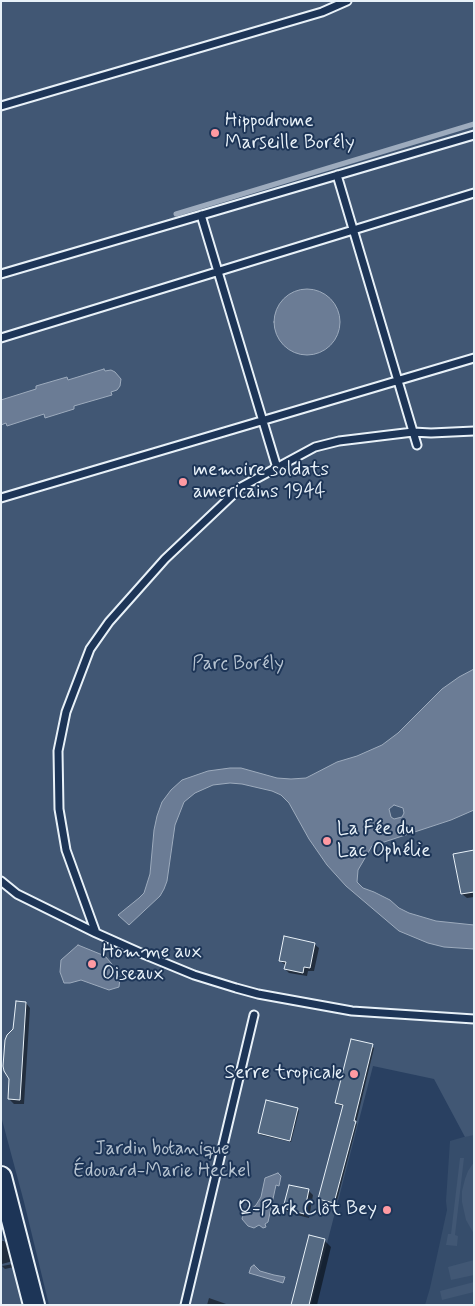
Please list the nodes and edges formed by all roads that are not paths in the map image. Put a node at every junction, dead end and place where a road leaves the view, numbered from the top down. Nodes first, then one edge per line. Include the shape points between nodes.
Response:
1 (347, 1) edge
2 (1, 106) edge
3 (474, 135) edge
4 (337, 175) junction
5 (474, 193) edge
6 (201, 215) junction
7 (354, 230) junction
8 (218, 272) junction
9 (1, 274) edge
10 (1, 338) edge
11 (474, 358) edge
12 (398, 380) junction
13 (262, 420) junction
14 (474, 431) edge
15 (414, 432) junction
16 (417, 445) dead end
17 (277, 468) junction
18 (1, 498) edge
19 (1, 880) edge
20 (96, 933) junction
21 (254, 1015) dead end
22 (474, 1019) edge
23 (1, 1177) edge
24 (5, 1209) edge
25 (34, 1305) edge
26 (185, 1305) edge

1 - 2 lane via 322,12
3 - 4 lane
4 - 6 lane
4 - 7 lane
5 - 7 lane
6 - 8 lane
6 - 9 lane
7 - 8 lane
7 - 12 lane
8 - 10 lane
8 - 13 lane
11 - 12 lane
12 - 13 lane
12 - 15 lane
13 - 17 lane
13 - 18 lane
14 - 15 lane
15 - 16 lane
15 - 17 lane via 315,447
17 - 20 lane via 241,487 165,559 108,622 90,648 66,712 58,751 59,809 66,850
19 - 20 lane via 18,894
20 - 22 lane via 194,975 258,994 352,1011
21 - 26 lane
23 - 24 street
24 - 25 street

